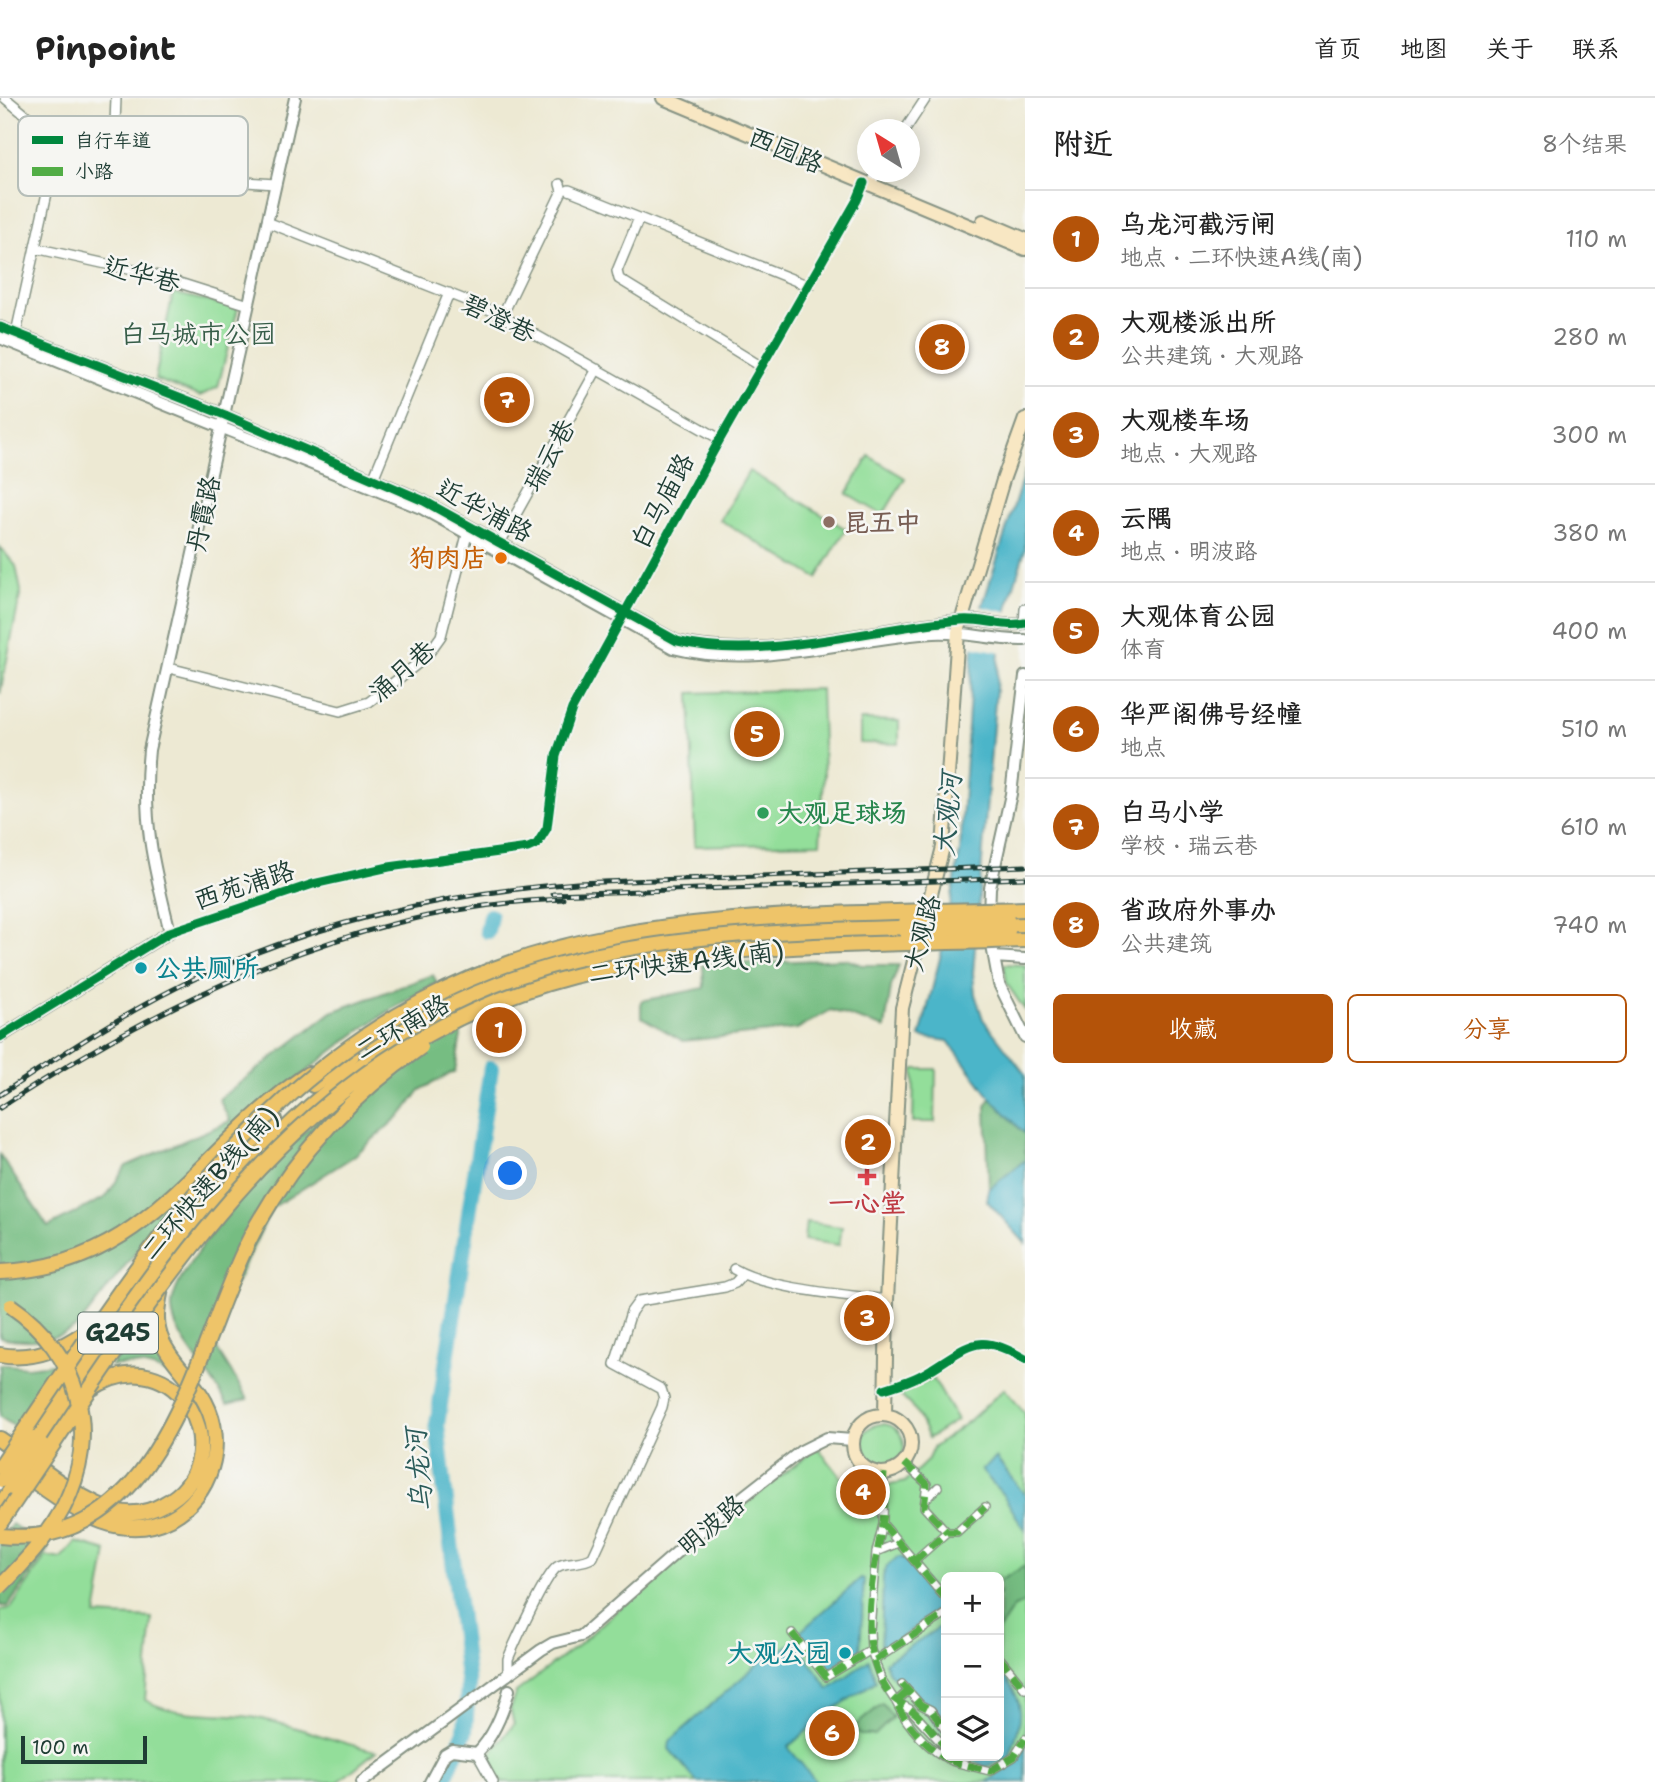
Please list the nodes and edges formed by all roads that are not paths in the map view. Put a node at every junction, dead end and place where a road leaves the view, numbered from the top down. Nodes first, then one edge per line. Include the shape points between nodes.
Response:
1 (5, 98) edge
2 (116, 98) edge
3 (295, 98) edge
4 (663, 98) edge
5 (684, 98) edge
6 (926, 98) edge
7 (27, 116) edge
8 (115, 116) edge
9 (912, 119) edge
10 (857, 171) edge
11 (857, 171) edge
12 (248, 182) edge
13 (869, 182) edge
14 (883, 182) edge
15 (884, 182) edge
16 (275, 184) junction
17 (560, 184) dead end
18 (569, 190) dead end
19 (46, 196) edge
20 (639, 218) junction
21 (267, 222) junction
22 (1025, 239) edge
23 (35, 248) junction
24 (1025, 249) edge
25 (809, 286) junction
26 (449, 293) junction
27 (249, 305) junction
28 (502, 316) junction
29 (0, 327) edge
30 (16, 333) junction
31 (0, 338) edge
32 (762, 367) junction
33 (597, 369) junction
34 (1025, 419) edge
35 (223, 421) junction
36 (720, 439) junction
37 (373, 479) junction
38 (468, 528) junction
39 (501, 541) junction
40 (1025, 609) edge
41 (624, 616) junction
42 (1024, 623) edge
43 (959, 626) junction
44 (1025, 638) edge
45 (169, 668) junction
46 (1025, 676) edge
47 (528, 848) joint
48 (1025, 909) edge
49 (1025, 918) edge
50 (1008, 925) junction
51 (906, 928) junction
52 (1025, 931) edge
53 (170, 932) junction
54 (1025, 940) edge
55 (994, 957) junction
56 (1025, 958) edge
57 (540, 986) junction
58 (0, 1037) edge
59 (1025, 1037) edge
60 (318, 1068) junction
61 (184, 1240) junction
62 (153, 1262) junction
63 (734, 1269) dead end
64 (0, 1272) edge
65 (743, 1274) junction
66 (0, 1299) edge
67 (887, 1300) junction
68 (0, 1355) edge
69 (1025, 1359) edge
70 (884, 1389) junction
71 (885, 1415) junction
72 (54, 1427) junction
73 (0, 1439) edge
74 (852, 1440) junction
75 (37, 1441) junction
76 (0, 1458) edge
77 (904, 1463) junction
78 (884, 1473) junction
79 (4, 1480) edge
80 (938, 1487) dead end
81 (925, 1499) junction
82 (0, 1506) edge
83 (985, 1507) dead end
84 (0, 1523) edge
85 (883, 1524) junction
86 (947, 1532) junction
87 (0, 1536) edge
88 (898, 1543) junction
89 (876, 1552) junction
90 (914, 1561) junction
91 (0, 1587) edge
92 (941, 1593) edge
93 (941, 1617) edge
94 (792, 1633) dead end
95 (871, 1650) junction
96 (875, 1662) junction
97 (1004, 1663) edge
98 (508, 1675) junction
99 (902, 1684) dead end
100 (1025, 1689) edge
101 (509, 1690) dead end
102 (908, 1691) junction
103 (896, 1702) junction
104 (941, 1724) edge
105 (1025, 1739) edge
106 (941, 1743) edge
107 (473, 1753) junction
108 (941, 1756) edge
109 (958, 1761) edge
110 (362, 1782) edge
111 (430, 1782) edge
112 (493, 1782) edge

1 - 7 street
2 - 8 street
3 - 16 street, 丹霞路
4 - 10 main road, 西园路
5 - 11 main road, 西园路
6 - 9 street
12 - 16 street
13 - 25 street, 白马庙路
14 - 24 main road, 西园路
15 - 22 main road, 西园路
16 - 21 street, 丹霞路
17 - 28 street via 562,191
18 - 20 street
19 - 23 street
20 - 25 street
20 - 32 street via 617,271 619,279
21 - 26 street, 碧澄巷
21 - 27 street, 丹霞路
23 - 27 street, 近华巷 via 151,274
23 - 30 street
25 - 32 street, 白马庙路
26 - 28 street, 碧澄巷
26 - 37 street
27 - 35 street, 丹霞路
28 - 33 street, 碧澄巷
29 - 30 street, 近华浦路
30 - 35 street, 近华浦路
31 - 35 street, 近华浦路
32 - 36 street, 白马庙路
33 - 36 street, 碧澄巷
33 - 39 street, 瑞云巷
34 - 43 main road, 大观路
35 - 37 street, 近华浦路
35 - 38 street, 近华浦路
35 - 45 street, 丹霞路
36 - 41 street, 白马庙路
37 - 38 street, 近华浦路
38 - 39 street, 近华浦路
38 - 41 street, 近华浦路
38 - 45 street, 涌月巷 via 446,622 435,646 363,705 340,711
39 - 41 street, 近华浦路
40 - 42 street
41 - 43 street, 近华浦路 via 673,648 707,655 813,649
41 - 47 street, 白马庙路 via 572,709 550,785 547,828 537,844
42 - 43 street via 978,620
42 - 44 street
43 - 44 street via 973,635 1003,641
43 - 67 main road, 大观路 via 943,847 902,1008
45 - 53 street, 丹霞路 via 149,750 144,802 152,861
46 - 55 street via 1011,793 990,888 988,921
47 - 53 street, 西苑浦路 via 424,861 313,884
48 - 60 main road, 二环快速B线(南), bridge via 744,920 652,929 576,943 515,961 448,989 394,1017
49 - 50 main road, 二环南路 / G245
50 - 51 main road, 二环南路 / G245, bridge
50 - 52 main road, 二环南路 / G245
51 - 61 main road, 二环南路 / G245 via 654,951 567,968 490,994 414,1031 332,1085 256,1155
51 - 62 main road, 二环南路 / G245 via 735,930 621,944 541,962 460,993 380,1036 297,1098 224,1172
53 - 58 street, 西苑浦路
54 - 57 main road, 二环快速A线(南), bridge via 708,955 611,968
55 - 56 street
55 - 59 street via 999,984
57 - 84 main road, 二环快速A线(南), bridge via 478,1009 401,1049 338,1093 287,1138 177,1265
57 - 87 main road, bridge via 471,1018 403,1060 349,1104 314,1142 254,1231 179,1410 149,1462 126,1489 68,1527
60 - 64 main road, bridge via 266,1107 171,1198 122,1236 67,1262
60 - 79 main road, 二环快速B线(南), bridge via 248,1132 178,1213
61 - 72 main road, G245
61 - 76 main road via 166,1275 157,1313 162,1342 201,1395 212,1420 211,1468 192,1501 158,1523 116,1527 76,1509
62 - 68 main road via 113,1308 79,1337 38,1354
62 - 75 main road, G245
63 - 65 street
65 - 67 street
65 - 98 street via 725,1287 644,1299 633,1308 615,1364 661,1389 662,1407 593,1557 564,1564 551,1575 511,1651
66 - 91 main road, bridge via 35,1323 62,1357 79,1399 83,1438 75,1480 62,1509 36,1548
67 - 70 main road, 大观路
69 - 70 street via 996,1346 967,1345 931,1370
70 - 71 main road, 大观路
71 - 74 main road via 866,1419
71 - 77 main road via 909,1432 910,1452
72 - 73 main road via 100,1383 120,1376 148,1375 166,1382 188,1402 198,1424 199,1455 191,1478 176,1497 153,1509 125,1513 84,1496
72 - 75 main road, G245
74 - 78 main road via 853,1452 863,1467
74 - 98 street, 明波路 via 827,1438 802,1451 717,1517 581,1636 553,1643
75 - 79 main road, G245, bridge
77 - 78 main road
77 - 81 street via 927,1484
78 - 85 street
79 - 82 main road, G245
80 - 81 street
81 - 86 street via 924,1507
83 - 86 street via 957,1532
85 - 88 street
85 - 89 street
86 - 90 street
88 - 89 street
88 - 90 street
89 - 95 street
90 - 92 street
93 - 96 street
94 - 95 street via 826,1677
95 - 96 street
96 - 103 street
97 - 100 street
98 - 110 street
99 - 102 street
101 - 107 street via 487,1743
102 - 103 street
102 - 104 street
103 - 106 street via 910,1709
103 - 108 street
105 - 109 street via 1014,1757 984,1771
107 - 111 street via 452,1750
107 - 112 street

